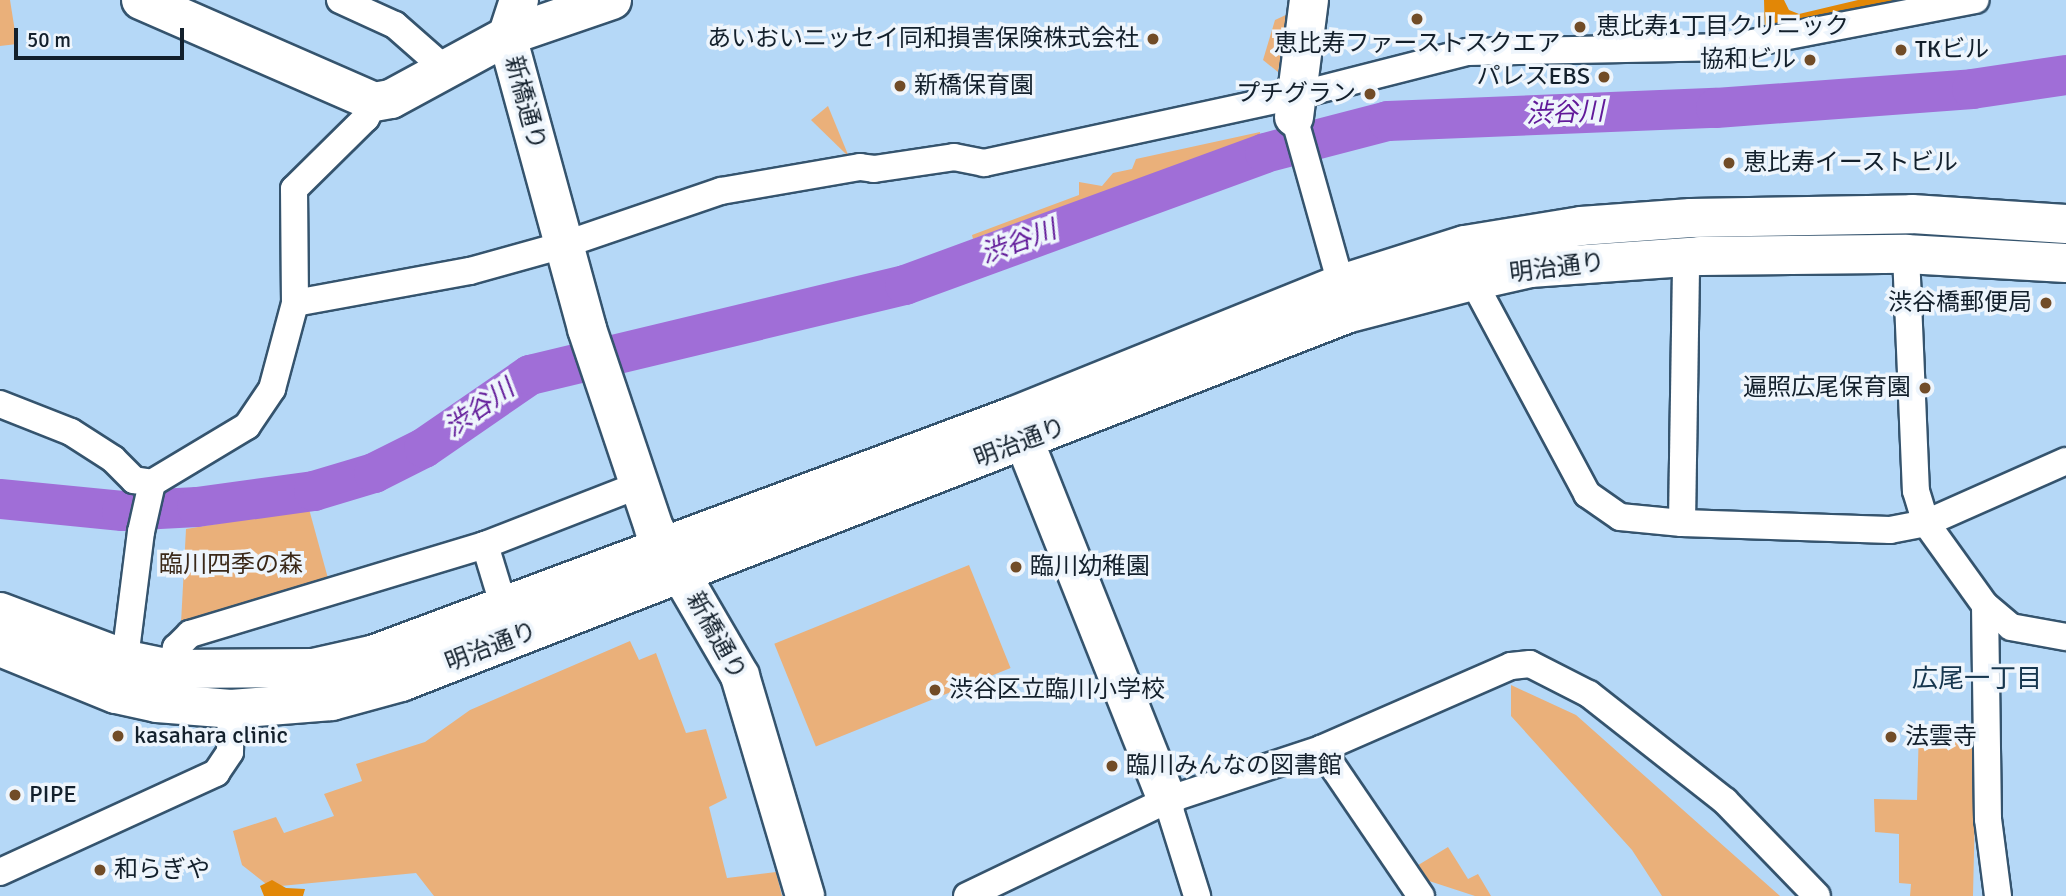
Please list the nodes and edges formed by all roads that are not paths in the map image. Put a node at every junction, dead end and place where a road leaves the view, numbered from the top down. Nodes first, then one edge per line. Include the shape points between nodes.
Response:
1 (141, 0) edge
2 (340, 0) edge
3 (519, 0) edge
4 (612, 0) edge
5 (1310, 0) edge
6 (1976, 0) edge
7 (507, 36) junction
8 (445, 69) junction
9 (374, 102) junction
10 (1294, 106) junction
11 (2066, 223) edge
12 (563, 245) junction
13 (1906, 254) junction
14 (1686, 257) junction
15 (2066, 263) edge
16 (1473, 281) junction
17 (1345, 298) junction
18 (295, 303) junction
19 (0, 404) edge
20 (1019, 430) junction
21 (2066, 461) edge
22 (639, 485) junction
23 (151, 489) junction
24 (1682, 523) junction
25 (1926, 523) junction
26 (485, 545) junction
27 (673, 559) junction
28 (503, 604) junction
29 (1985, 605) junction
30 (0, 612) edge
31 (2066, 637) edge
32 (0, 647) edge
33 (171, 669) junction
34 (122, 677) junction
35 (231, 709) junction
36 (1321, 749) junction
37 (1167, 800) junction
38 (0, 872) edge
39 (805, 896) edge
40 (967, 896) edge
41 (1197, 896) edge
42 (1421, 896) edge
43 (1817, 896) edge
44 (1998, 896) edge

1 - 9 main road
2 - 8 street via 395,25
3 - 7 main road, 新橋通り
4 - 7 main road
5 - 10 main road
6 - 10 street via 1731,47 1467,52
7 - 8 main road
7 - 12 main road, 新橋通り
8 - 9 main road via 391,99
9 - 18 street via 366,118 294,189
10 - 12 street via 984,163 954,157 860,167 722,191
10 - 17 street
11 - 17 main road, 明治通り via 1912,214 1581,226 1465,245
12 - 18 street via 470,271
12 - 22 main road, 新橋通り
13 - 14 main road, 明治通り
13 - 15 main road, 明治通り
13 - 25 street via 1916,491
14 - 16 main road, 明治通り via 1530,268
14 - 24 street
16 - 17 main road, 明治通り
16 - 24 street via 1587,494 1620,517
17 - 20 main road, 明治通り
18 - 23 street via 272,388 247,426
19 - 23 street via 71,432
20 - 27 main road, 明治通り
20 - 37 main road
21 - 25 street
22 - 26 street
22 - 27 main road, 新橋通り
23 - 34 street
24 - 25 street via 1891,530
25 - 29 street
26 - 28 street
26 - 33 street via 190,634 176,649
27 - 28 main road, 明治通り
27 - 35 main road, 明治通り via 401,682 332,701
27 - 39 main road, 新橋通り via 740,676
28 - 33 main road, 明治通り via 375,654 313,668
29 - 31 street via 2011,627
29 - 44 street via 1988,819
30 - 34 main road, 明治通り
32 - 34 main road, 明治通り
33 - 34 main road, 明治通り
34 - 35 main road, 明治通り via 157,703
35 - 38 street via 230,752 216,773
36 - 37 street
36 - 42 street
36 - 43 street via 1511,666 1530,664 1589,694 1725,801
37 - 40 street
37 - 41 street

